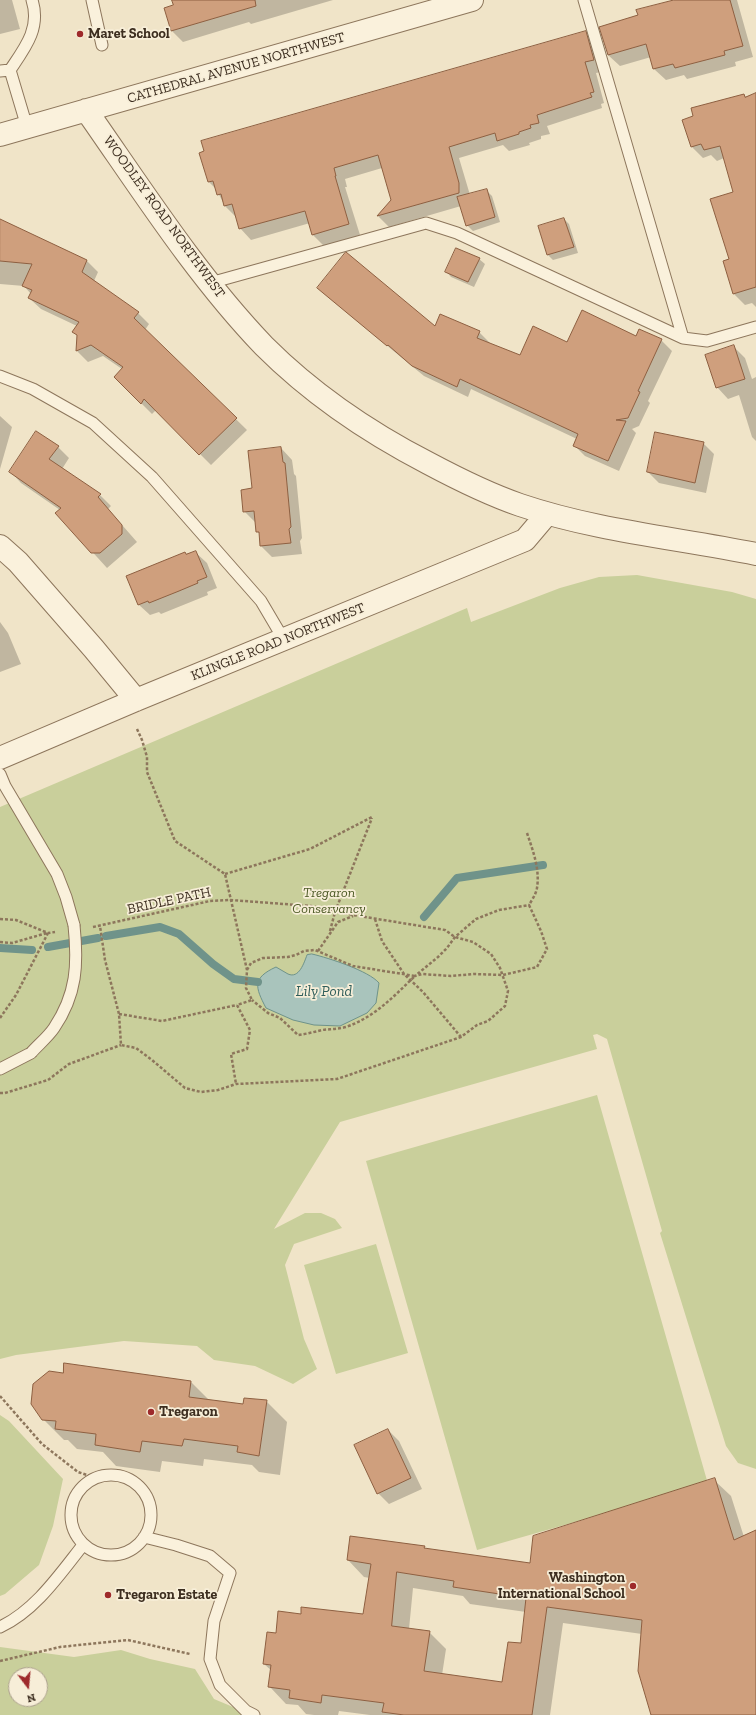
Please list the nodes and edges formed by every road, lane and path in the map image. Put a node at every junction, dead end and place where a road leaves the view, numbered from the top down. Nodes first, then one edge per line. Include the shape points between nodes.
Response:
1 (32, 0) edge
2 (92, 0) edge
3 (472, 0) edge
4 (584, 0) edge
5 (102, 45) dead end
6 (5, 70) edge
7 (86, 110) junction
8 (27, 127) junction
9 (0, 135) edge
10 (210, 283) junction
11 (756, 327) edge
12 (683, 338) junction
13 (0, 376) edge
14 (547, 514) junction
15 (0, 546) edge
16 (754, 551) edge
17 (284, 640) junction
18 (136, 700) junction
19 (137, 729) dead end
20 (0, 758) edge
21 (0, 774) edge
22 (527, 833) dead end
23 (225, 874) junction
24 (230, 900) junction
25 (529, 905) junction
26 (335, 912) junction
27 (354, 915) junction
28 (375, 918) junction
29 (0, 919) edge
30 (100, 926) junction
31 (85, 928) dead end
32 (63, 931) dead end
33 (330, 931) junction
34 (48, 933) junction
35 (455, 937) junction
36 (0, 942) edge
37 (318, 951) junction
38 (247, 970) junction
39 (404, 974) junction
40 (502, 974) junction
41 (415, 976) junction
42 (410, 980) junction
43 (252, 1000) junction
44 (237, 1005) junction
45 (119, 1014) junction
46 (0, 1018) edge
47 (461, 1037) junction
48 (121, 1045) junction
49 (0, 1069) edge
50 (236, 1084) junction
51 (0, 1093) edge
52 (0, 1396) edge
53 (96, 1478) junction
54 (144, 1537) junction
55 (83, 1545) junction
56 (0, 1626) edge
57 (210, 1659) junction
58 (0, 1661) edge
59 (254, 1715) edge

1 - 6 lane via 36,11 30,42
2 - 5 lane
3 - 7 street, CATHEDRAL AVENUE NORTHWEST
4 - 12 lane
6 - 8 lane
7 - 8 street, CATHEDRAL AVENUE NORTHWEST
7 - 10 street, WOODLEY ROAD NORTHWEST
8 - 9 street, CATHEDRAL AVENUE NORTHWEST
10 - 12 lane via 426,223 458,232
10 - 14 street, WOODLEY ROAD NORTHWEST via 279,359 320,395 365,427 402,450 469,485
11 - 12 lane via 707,341
13 - 17 lane via 33,389 93,423 152,477 261,601
14 - 16 street, WOODLEY ROAD NORTHWEST via 596,526
14 - 17 street, KLINGLE ROAD NORTHWEST via 525,540
15 - 18 street via 18,562
17 - 18 street, KLINGLE ROAD NORTHWEST
18 - 20 street, KLINGLE ROAD NORTHWEST
19 - 23 path via 147,757 147,772 175,841
21 - 49 lane, bridge via 57,874 74,925 76,951 76,977 66,1007 53,1029 31,1052
22 - 25 path via 537,869 537,890
23 - 24 path
23 - 26 path via 310,849 372,817
24 - 26 path, BRIDLE PATH via 311,906
24 - 30 path, BRIDLE PATH via 210,901
24 - 38 path
25 - 35 path via 499,910 476,919
25 - 40 path via 547,949 537,967
26 - 27 path, BRIDLE PATH
26 - 33 path
27 - 28 path, BRIDLE PATH
27 - 33 path via 338,922
28 - 35 path, BRIDLE PATH via 444,930
28 - 39 path via 382,941
29 - 34 path via 16,920
30 - 31 path, BRIDLE PATH
30 - 45 path via 105,960
32 - 34 path
33 - 37 path
34 - 36 path via 12,943
34 - 46 path via 16,995
35 - 40 path, BRIDLE PATH via 473,942 491,954
35 - 41 path via 447,948
37 - 38 path via 263,958 251,963
37 - 39 path via 352,966
38 - 43 path via 246,988
39 - 41 path
39 - 42 path
40 - 41 path
40 - 47 path, BRIDLE PATH via 508,991 505,1006 488,1021 477,1025
41 - 42 path
42 - 43 path via 384,1006 363,1019 346,1027 309,1034 298,1035 280,1018 268,1013
42 - 47 path
43 - 44 path
44 - 45 path via 162,1021
44 - 50 path via 250,1030 247,1049 231,1054
45 - 48 path
47 - 50 path, BRIDLE PATH via 337,1080
48 - 50 path, BRIDLE PATH via 136,1048 185,1088 202,1092
48 - 51 path via 69,1064 48,1080
52 - 53 path via 42,1444 78,1472
53 - 54 lane via 121,1477 133,1482 142,1490 151,1513
53 - 55 lane via 76,1495 71,1508 75,1534
54 - 55 lane via 135,1547 123,1554 108,1555 95,1552
54 - 57 lane via 210,1556 230,1573 214,1621
55 - 56 lane via 50,1588 12,1621
57 - 58 path via 128,1640 60,1647
57 - 59 lane via 220,1685 246,1711

